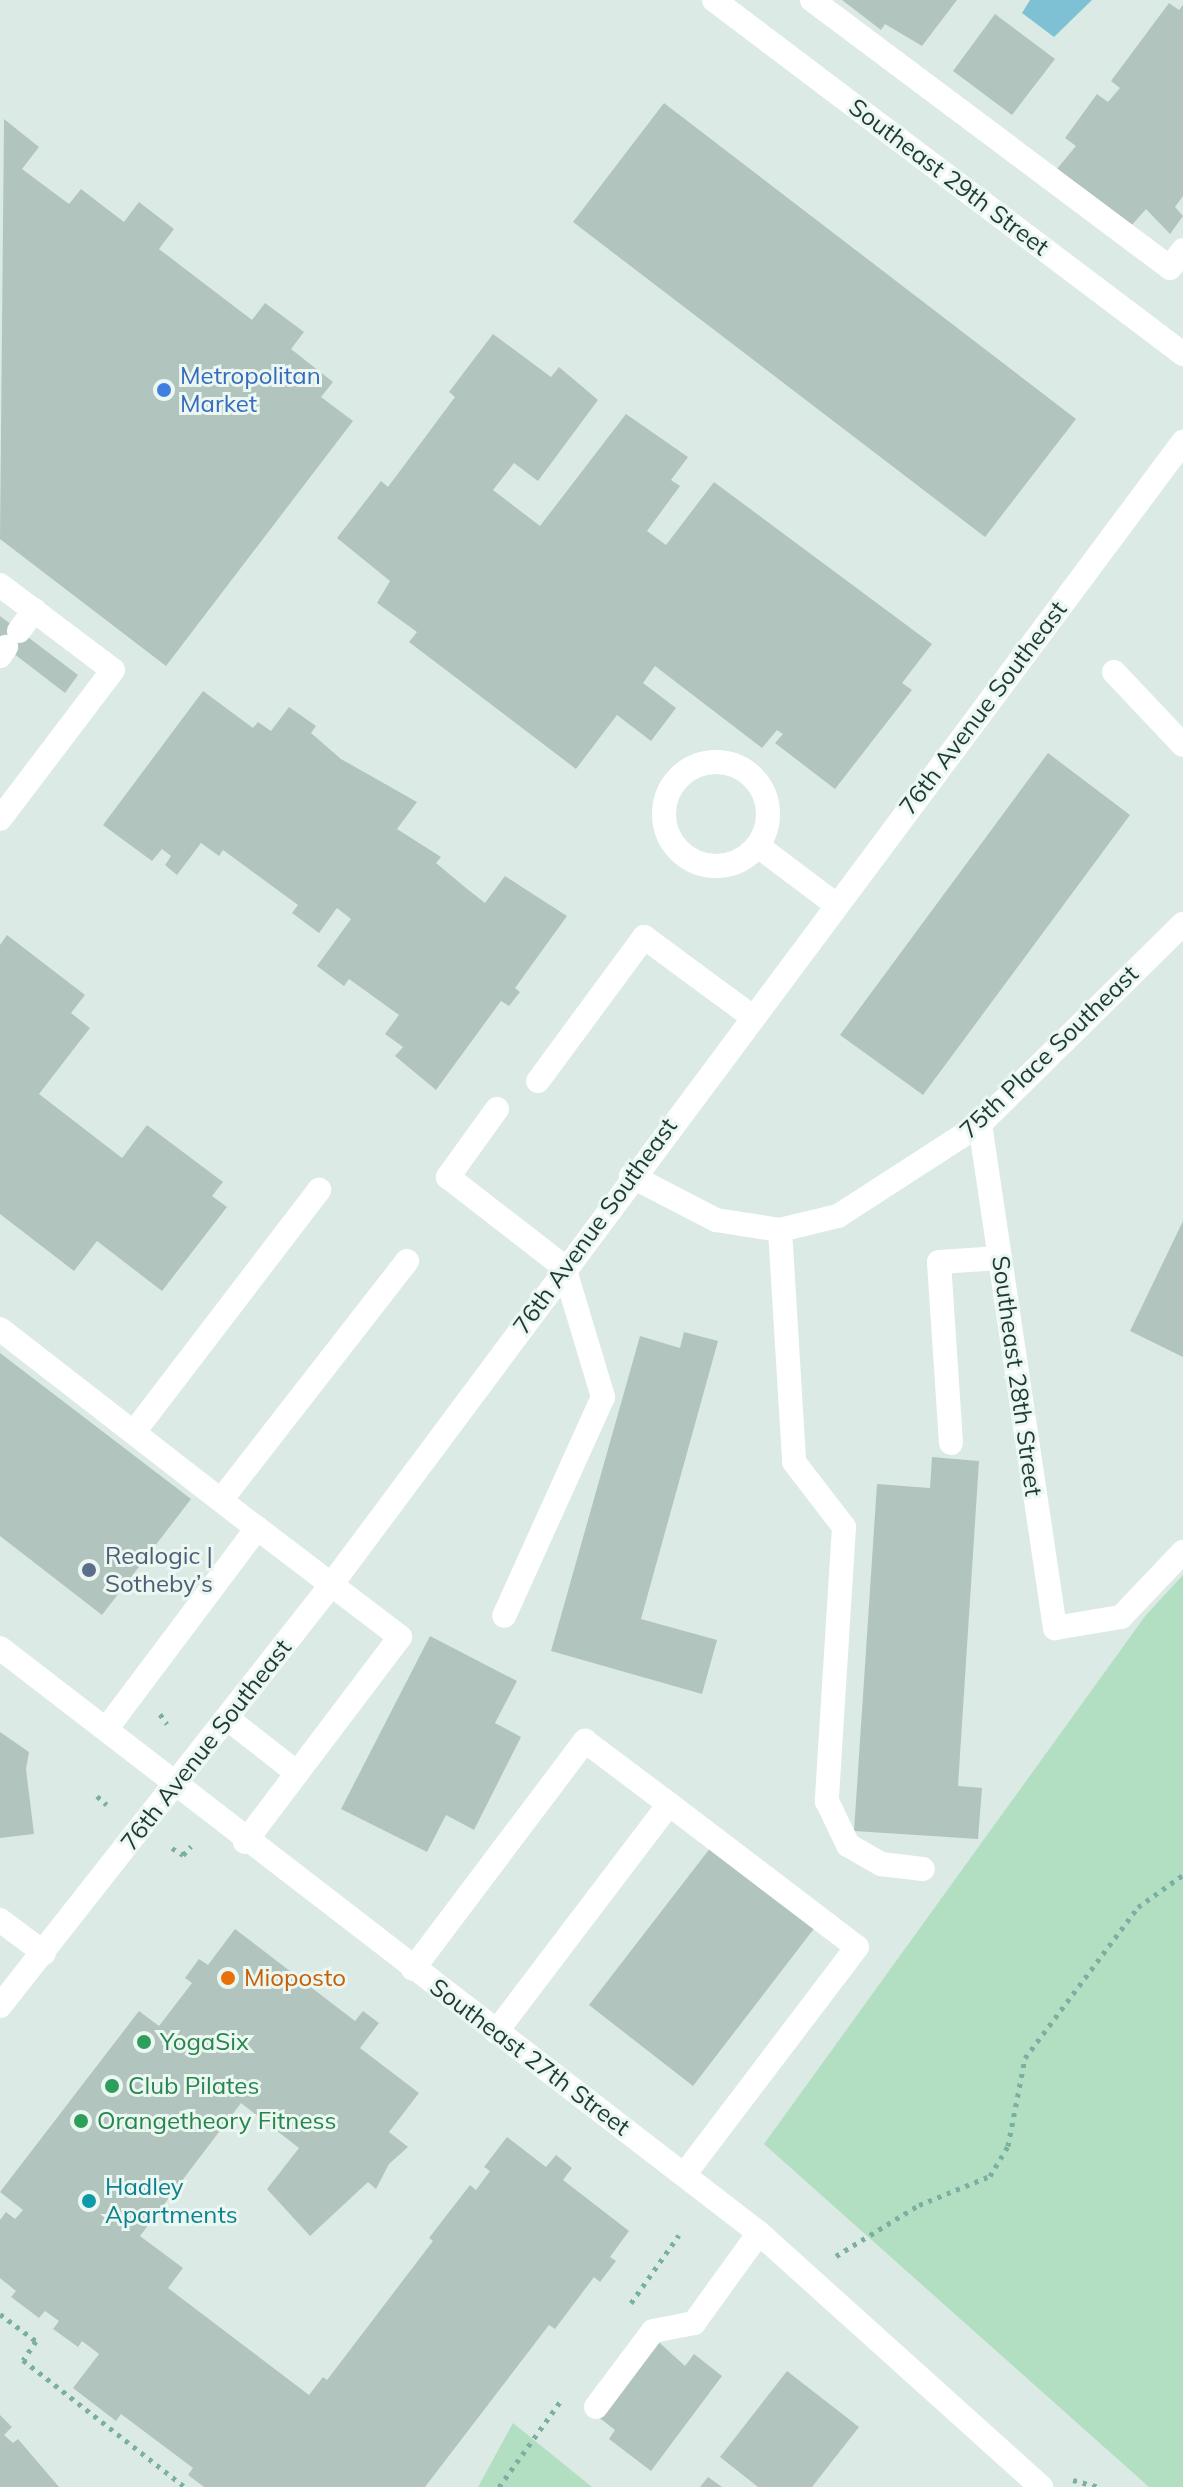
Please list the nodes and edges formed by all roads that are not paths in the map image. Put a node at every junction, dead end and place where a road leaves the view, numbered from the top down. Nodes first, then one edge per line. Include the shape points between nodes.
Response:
1 (812, 0) edge
2 (729, 4) edge
3 (1183, 250) edge
4 (1183, 354) edge
5 (1183, 442) edge
6 (0, 585) edge
7 (34, 610) junction
8 (8, 645) edge
9 (1114, 672) dead end
10 (1183, 745) edge
11 (0, 819) edge
12 (758, 846) junction
13 (835, 904) junction
14 (1183, 924) edge
15 (751, 1016) junction
16 (538, 1081) dead end
17 (497, 1109) dead end
18 (980, 1124) junction
19 (631, 1176) junction
20 (319, 1190) dead end
21 (780, 1230) junction
22 (1000, 1258) junction
23 (407, 1261) dead end
24 (564, 1267) junction
25 (0, 1329) edge
26 (134, 1432) junction
27 (951, 1443) dead end
28 (221, 1500) junction
29 (257, 1528) junction
30 (1183, 1552) edge
31 (331, 1585) junction
32 (504, 1616) dead end
33 (0, 1648) edge
34 (228, 1719) junction
35 (107, 1728) junction
36 (297, 1773) junction
37 (172, 1786) junction
38 (669, 1804) junction
39 (245, 1842) junction
40 (923, 1869) dead end
41 (0, 1920) edge
42 (44, 1953) junction
43 (413, 1969) junction
44 (0, 2006) edge
45 (496, 2032) junction
46 (685, 2174) junction
47 (759, 2233) junction
48 (596, 2407) dead end
49 (1041, 2487) edge

1 - 3 street via 1170,268
2 - 4 street, Southeast 29th Street
5 - 13 street, 76th Avenue Southeast
6 - 7 street
7 - 8 street
7 - 11 street via 113,670
9 - 10 street
12 - 12 street via 769,815 760,784 748,773 717,761 685,771 673,784 663,818 678,851 702,864 729,866
12 - 13 street
13 - 15 street, 76th Avenue Southeast
14 - 18 street, 75th Place Southeast
15 - 16 street via 644,937
15 - 19 street, 76th Avenue Southeast
17 - 24 street via 448,1177
18 - 21 street, 75th Place Southeast via 838,1216
18 - 22 street, Southeast 28th Street
19 - 21 street via 716,1220
19 - 24 street, 76th Avenue Southeast
20 - 26 street
21 - 40 street via 794,1462 844,1527 827,1801 848,1845 881,1864
22 - 27 street via 939,1262
22 - 30 street, Southeast 28th Street via 1055,1628 1121,1617
23 - 28 street
24 - 31 street, 76th Avenue Southeast
24 - 32 street via 603,1397
25 - 26 street
26 - 28 street
28 - 29 street
29 - 31 street
29 - 35 street
31 - 34 street, 76th Avenue Southeast
31 - 36 street via 400,1637
33 - 35 street, Southeast 27th Street
34 - 36 street
34 - 37 street, 76th Avenue Southeast
35 - 37 street, Southeast 27th Street
36 - 39 street
37 - 39 street, Southeast 27th Street
37 - 42 street, 76th Avenue Southeast
38 - 43 street via 585,1741
38 - 45 street
38 - 46 street via 857,1947
39 - 43 street, Southeast 27th Street
41 - 42 street
42 - 44 street, 76th Avenue Southeast
43 - 45 street, Southeast 27th Street
45 - 46 street, Southeast 27th Street
46 - 47 street, Southeast 27th Street
47 - 48 street via 694,2323 653,2331
47 - 49 street, Southeast 27th Street

